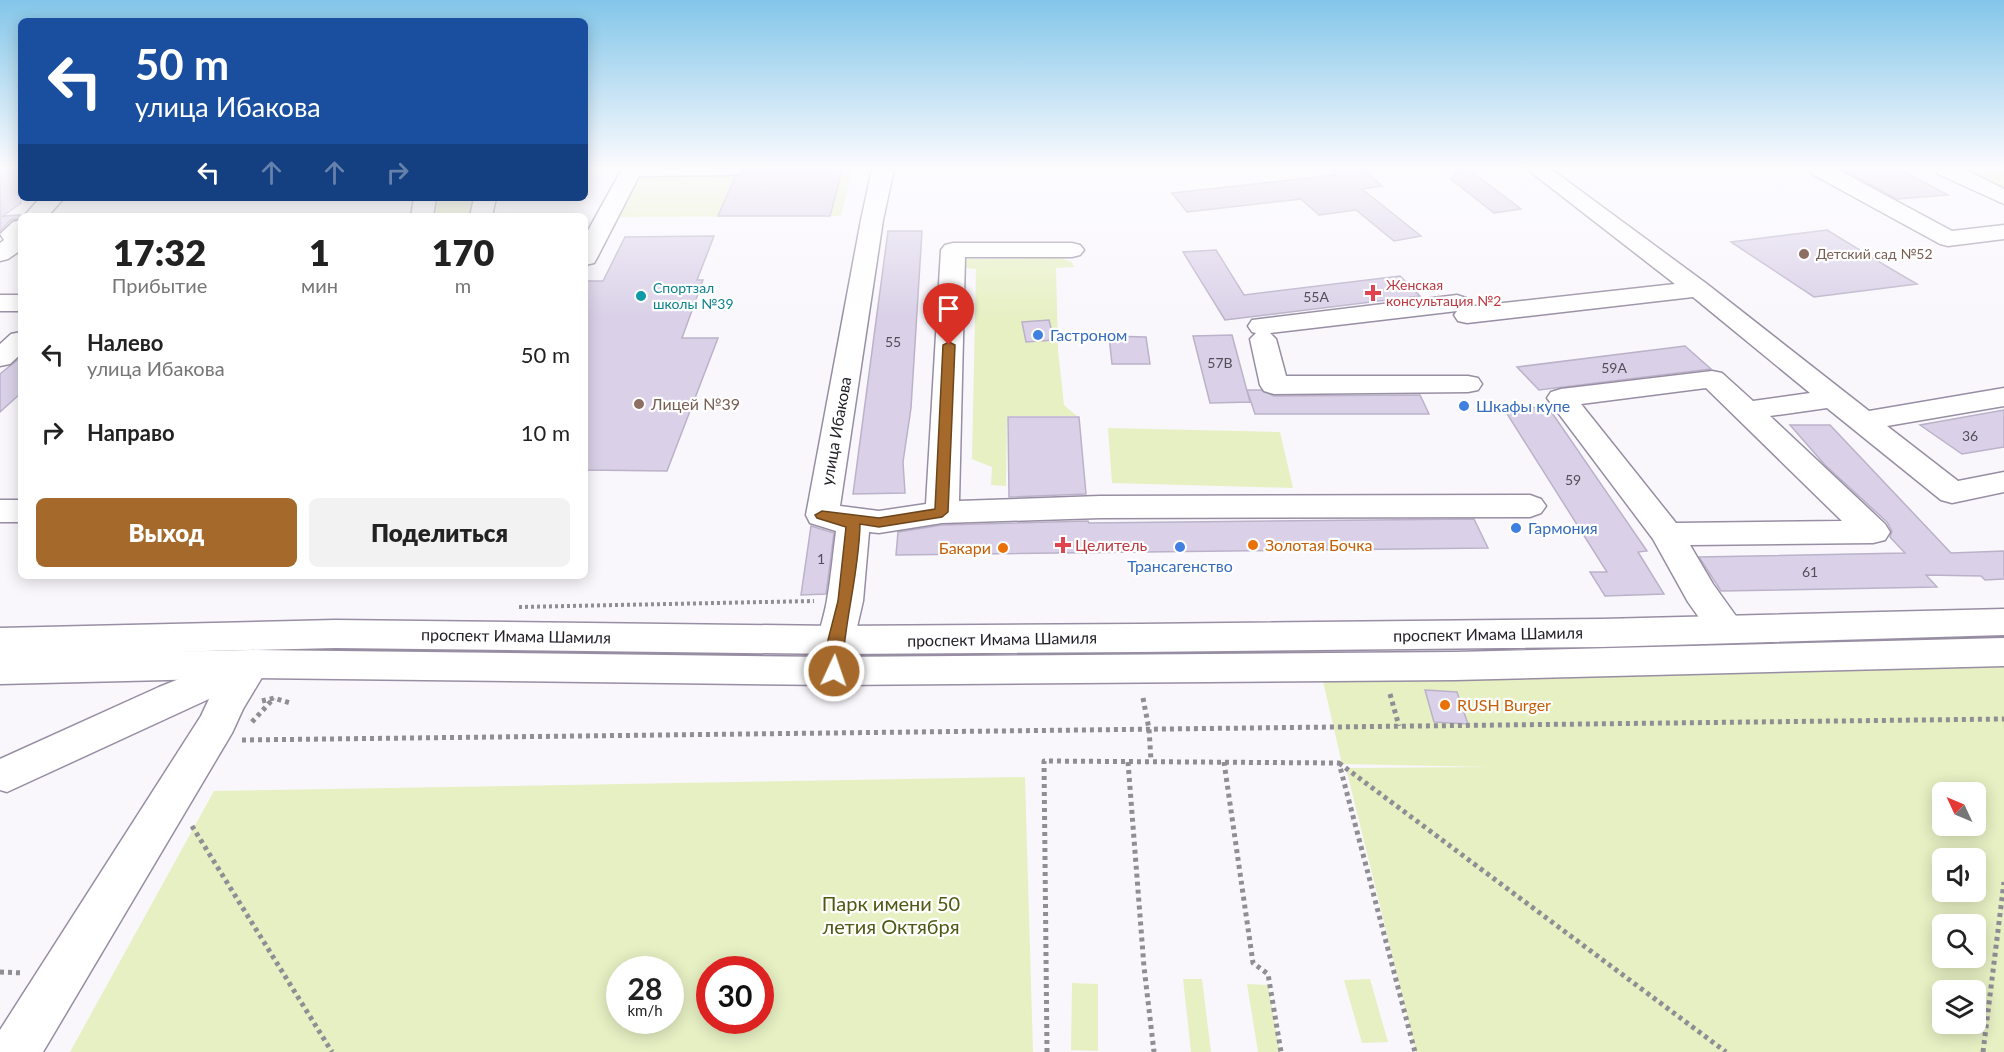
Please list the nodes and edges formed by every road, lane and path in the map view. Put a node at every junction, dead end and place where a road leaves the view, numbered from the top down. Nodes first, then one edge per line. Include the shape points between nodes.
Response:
1 (606, 218) edge
2 (872, 218) edge
3 (1603, 218) edge
4 (1910, 218) edge
5 (18, 229) edge
6 (2004, 232) edge
7 (1980, 234) junction
8 (2004, 246) edge
9 (1072, 250) dead end
10 (588, 252) edge
11 (0, 254) edge
12 (1698, 289) junction
13 (0, 303) edge
14 (18, 303) edge
15 (18, 343) edge
16 (0, 358) edge
17 (1468, 384) dead end
18 (2004, 397) edge
19 (1834, 398) junction
20 (1746, 411) junction
21 (1865, 422) junction
22 (2004, 482) edge
23 (1530, 506) dead end
24 (0, 511) edge
25 (18, 511) edge
26 (942, 512) junction
27 (822, 515) junction
28 (1667, 534) junction
29 (845, 601) junction
30 (517, 607) dead end
31 (2004, 622) edge
32 (1728, 630) junction
33 (0, 642) edge
34 (2004, 652) edge
35 (835, 656) junction
36 (264, 666) junction
37 (0, 670) edge
38 (1400, 693) dead end
39 (1143, 698) dead end
40 (2004, 719) edge
41 (1399, 726) junction
42 (1149, 729) junction
43 (1151, 761) junction
44 (1128, 762) junction
45 (1224, 762) junction
46 (1339, 763) junction
47 (2, 778) edge
48 (200, 838) dead end
49 (2004, 882) edge
50 (15, 1052) edge
51 (332, 1052) edge
52 (1047, 1052) edge
53 (1154, 1052) edge
54 (1281, 1052) edge
55 (1415, 1052) edge
56 (1726, 1052) edge
57 (1983, 1052) edge

1 - 10 main road
2 - 27 main road, улица Ибакова
3 - 12 main road
4 - 7 main road via 1948,239
5 - 11 main road via 12,234 16,242
6 - 7 main road
7 - 8 main road
9 - 26 main road via 953,250
12 - 17 main road via 1462,309 1262,333 1274,385
12 - 19 main road
13 - 14 main road
15 - 16 main road
18 - 21 main road
19 - 20 main road
19 - 21 main road
20 - 28 main road via 1712,379 1561,398
20 - 28 main road via 1873,532
21 - 22 main road via 1952,493
23 - 26 main road via 1112,507
24 - 25 main road
26 - 27 main road via 879,522
27 - 29 main road via 853,525
28 - 32 main road via 1700,593
29 - 30 path
29 - 35 main road
31 - 32 main road, проспект Имама Шамиля
32 - 35 main road, проспект Имама Шамиля
33 - 36 main road, проспект Имама Шамиля
34 - 35 main road, проспект Имама Шамиля via 1455,666
35 - 36 main road, проспект Имама Шамиля
36 - 37 main road, проспект Имама Шамиля
36 - 42 path via 237,740
36 - 47 main road via 173,698
36 - 50 main road via 225,705
38 - 41 path via 1389,694
39 - 42 path
40 - 41 path
41 - 42 path
42 - 43 path
43 - 44 path
43 - 45 path
44 - 52 path via 1044,761
44 - 53 path
45 - 46 path
45 - 54 path via 1253,963 1268,974
46 - 55 path
46 - 56 path
48 - 51 path
49 - 57 path

